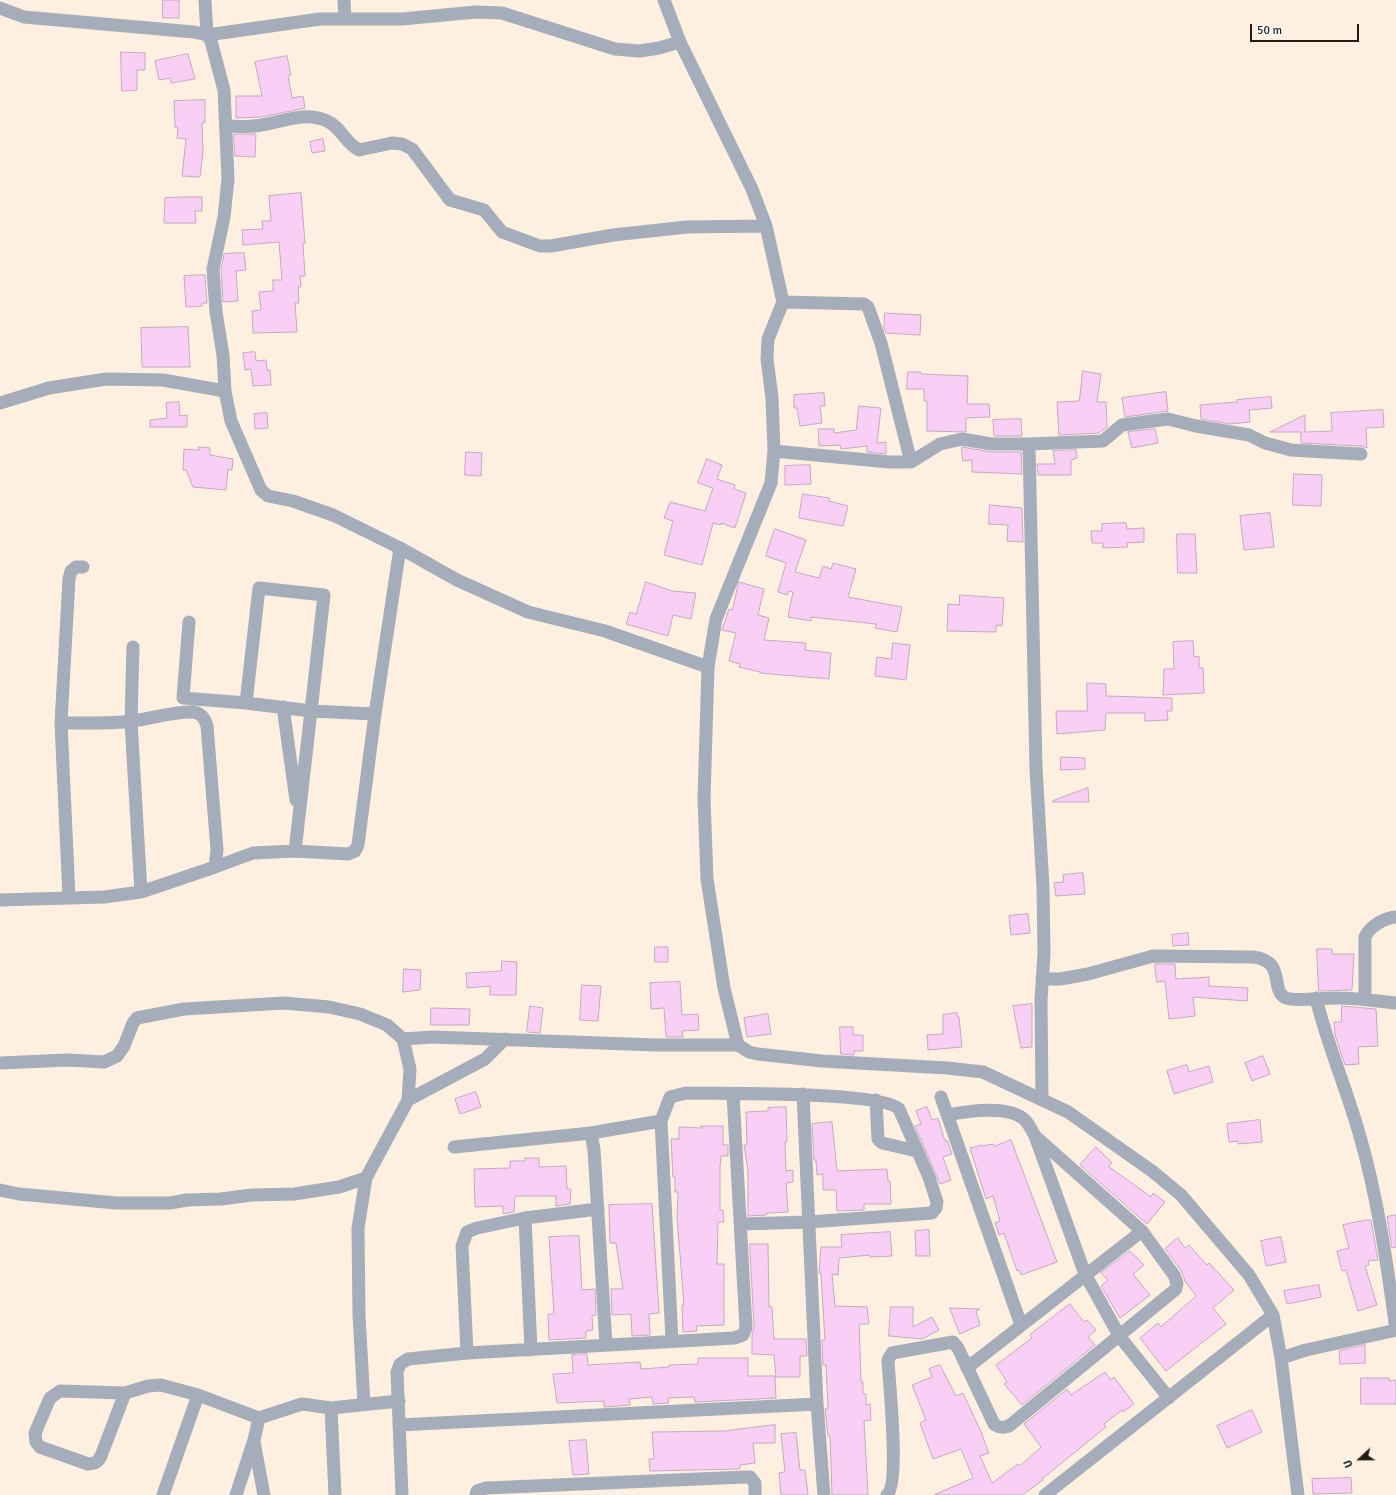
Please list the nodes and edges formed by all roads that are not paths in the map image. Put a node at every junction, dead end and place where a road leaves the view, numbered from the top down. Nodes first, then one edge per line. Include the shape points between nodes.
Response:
1 (205, 0) edge
2 (344, 0) edge
3 (664, 0) edge
4 (0, 8) edge
5 (345, 18) junction
6 (207, 35) junction
7 (680, 42) junction
8 (226, 126) junction
9 (766, 226) junction
10 (783, 302) junction
11 (225, 391) junction
12 (0, 403) edge
13 (1029, 444) junction
14 (774, 451) junction
15 (1361, 454) dead end
16 (911, 462) junction
17 (400, 548) junction
18 (83, 567) dead end
19 (189, 622) dead end
20 (133, 647) dead end
21 (708, 667) junction
22 (246, 703) junction
23 (283, 707) junction
24 (311, 711) junction
25 (375, 714) junction
26 (131, 722) junction
27 (60, 723) junction
28 (298, 820) junction
29 (295, 851) junction
30 (215, 866) junction
31 (141, 892) junction
32 (69, 897) junction
33 (0, 900) edge
34 (1396, 917) edge
35 (1042, 979) junction
36 (1316, 998) junction
37 (1365, 1000) junction
38 (1396, 1003) edge
39 (505, 1038) junction
40 (403, 1039) junction
41 (738, 1045) junction
42 (0, 1063) edge
43 (733, 1094) junction
44 (803, 1094) junction
45 (941, 1097) dead end
46 (1042, 1099) junction
47 (408, 1100) junction
48 (876, 1100) junction
49 (948, 1115) junction
50 (661, 1121) junction
51 (591, 1133) junction
52 (1035, 1136) junction
53 (454, 1147) dead end
54 (918, 1151) junction
55 (366, 1178) junction
56 (0, 1190) edge
57 (598, 1209) junction
58 (525, 1218) junction
59 (809, 1222) junction
60 (742, 1224) junction
61 (1142, 1231) junction
62 (1086, 1274) junction
63 (1273, 1315) junction
64 (1021, 1325) junction
65 (1396, 1330) edge
66 (1120, 1337) junction
67 (672, 1341) junction
68 (606, 1345) junction
69 (531, 1350) junction
70 (467, 1353) junction
71 (1281, 1358) junction
72 (966, 1368) junction
73 (125, 1393) junction
74 (198, 1395) junction
75 (1169, 1398) junction
76 (399, 1401) junction
77 (364, 1404) junction
78 (817, 1404) junction
79 (331, 1408) junction
80 (259, 1418) junction
81 (399, 1425) junction
82 (254, 1440) junction
83 (163, 1495) edge
84 (236, 1495) edge
85 (264, 1495) edge
86 (335, 1495) edge
87 (402, 1495) edge
88 (476, 1495) edge
89 (755, 1495) edge
90 (824, 1495) edge
91 (887, 1495) edge
92 (1045, 1495) edge
93 (1298, 1495) edge

1 - 6 street
2 - 5 street
3 - 7 street
4 - 6 street via 24,17
5 - 6 street via 320,19
5 - 7 street via 402,19 476,12 502,13 615,49 640,51
6 - 8 street via 214,48 224,90
7 - 9 street via 752,189
8 - 9 street via 252,127 304,116 318,118 335,126 350,144 359,150 392,143 402,144 420,157 450,200 484,210 502,232 540,246 687,227
8 - 11 street via 228,179 224,217 213,269
9 - 10 street
10 - 14 street via 768,339 767,359 772,398
10 - 16 street via 864,304 868,307 881,343
11 - 12 street via 163,380 106,379 49,388
11 - 17 street via 231,421 261,490 268,496 293,501 333,515
13 - 15 street via 1102,440 1122,425 1168,419 1249,435 1265,443 1291,450
13 - 16 street via 991,444 962,439 940,444
13 - 35 street via 1036,768 1043,887
14 - 16 street
14 - 21 street via 771,483 716,618
17 - 21 street via 456,580 528,612 605,631
17 - 25 street
18 - 27 street via 76,567 71,571 69,579
19 - 22 street via 183,698
20 - 26 street
21 - 41 street via 704,798 707,879 724,988
22 - 23 street
22 - 24 street via 259,588 317,595 324,596
23 - 24 street
23 - 28 street
24 - 25 street
24 - 28 street
25 - 29 street via 355,852 348,854
26 - 27 street
26 - 30 street via 194,712 204,718 207,726 217,850
26 - 31 street
27 - 32 street
28 - 29 street
29 - 30 street via 253,853
30 - 31 street
31 - 32 street via 104,897
32 - 33 street
34 - 37 street via 1377,924 1365,937
35 - 36 street via 1088,974 1153,956 1253,957 1267,960 1274,968 1280,992 1285,997
35 - 46 street
36 - 37 street
36 - 65 street via 1322,1025 1359,1133 1380,1222
37 - 38 street
39 - 40 street
39 - 41 street via 656,1045
39 - 47 street via 485,1059
40 - 42 street via 387,1025 360,1014 329,1007 284,1003 238,1004 184,1009 137,1018 132,1023 124,1046 117,1056 104,1062 67,1060
40 - 47 street via 410,1068
41 - 46 street via 758,1054 983,1072
43 - 44 street
43 - 50 street via 677,1094 670,1097 667,1102
43 - 60 street
44 - 48 street
44 - 59 street
45 - 49 street
46 - 63 street via 1068,1112 1102,1135 1181,1195 1249,1275
47 - 55 street
48 - 54 street via 890,1103 899,1109
48 - 54 street via 878,1140
49 - 52 street via 999,1110 1025,1120
49 - 64 street
50 - 51 street
50 - 67 street
51 - 53 street
51 - 57 street
52 - 61 street
52 - 62 street
54 - 59 street via 937,1202 932,1213
55 - 56 street via 339,1187 294,1194 187,1200 170,1204 116,1203
55 - 77 street via 358,1228
57 - 58 street
57 - 68 street
58 - 69 street
58 - 70 street via 470,1230 463,1239
59 - 60 street
59 - 78 street
60 - 67 street via 745,1331 743,1335 734,1338
61 - 62 street
61 - 66 street via 1174,1276 1176,1289
62 - 64 street
62 - 66 street
63 - 71 street
63 - 75 street
64 - 72 street
65 - 71 street
66 - 72 street via 1005,1427 997,1427 994,1424
66 - 75 street
67 - 68 street
68 - 69 street
69 - 70 street
70 - 76 street via 408,1359 400,1364 397,1372
71 - 93 street
72 - 91 street via 956,1344 950,1341 894,1352 888,1357 894,1480
73 - 73 street via 98,1462 88,1464 40,1447 36,1442 36,1433 54,1394 60,1391
73 - 74 street via 161,1385
74 - 80 street
74 - 83 street
75 - 92 street
76 - 77 street
76 - 81 street
77 - 79 street
78 - 81 street
78 - 90 street
79 - 80 street via 302,1404
79 - 86 street
80 - 82 street
81 - 87 street
82 - 84 street
82 - 85 street
88 - 89 street via 477,1491 486,1488 750,1477 755,1483

